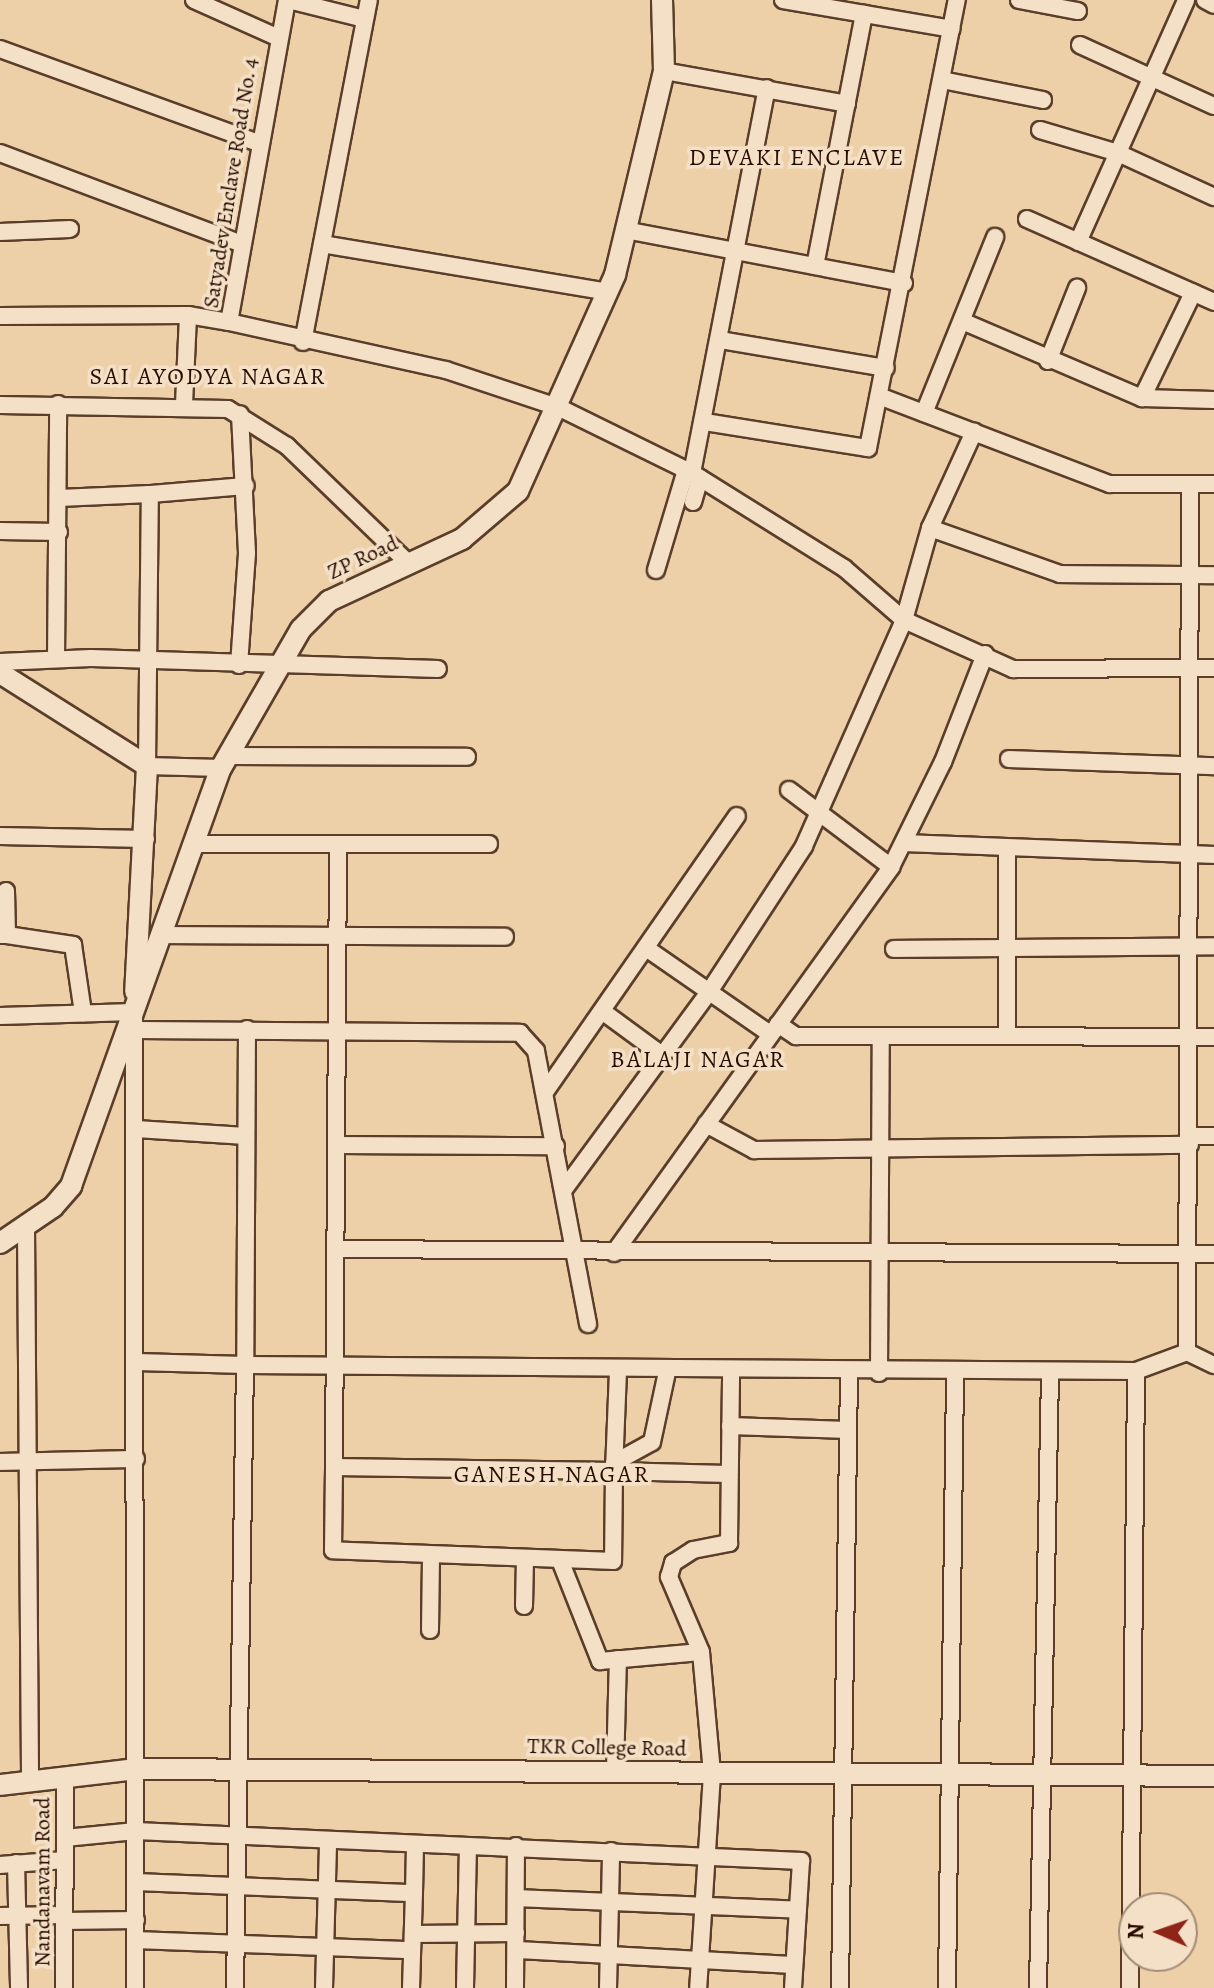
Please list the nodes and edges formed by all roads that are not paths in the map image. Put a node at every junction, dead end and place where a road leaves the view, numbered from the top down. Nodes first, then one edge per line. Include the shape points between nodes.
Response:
1 (194, 0) edge
2 (287, 0) edge
3 (369, 0) edge
4 (662, 0) edge
5 (783, 0) edge
6 (957, 0) edge
7 (1019, 0) edge
8 (1186, 0) edge
9 (1205, 0) edge
10 (1050, 3) edge
11 (1214, 5) edge
12 (1078, 11) dead end
13 (864, 14) junction
14 (365, 19) junction
15 (952, 29) junction
16 (279, 38) junction
17 (1080, 45) dead end
18 (0, 49) edge
19 (664, 71) junction
20 (1152, 76) junction
21 (942, 80) junction
22 (767, 88) junction
23 (1043, 100) dead end
24 (847, 104) junction
25 (1214, 106) edge
26 (1040, 130) dead end
27 (258, 143) junction
28 (0, 153) edge
29 (1118, 153) junction
30 (1214, 197) edge
31 (1027, 219) dead end
32 (70, 229) dead end
33 (625, 230) junction
34 (0, 232) edge
35 (995, 237) dead end
36 (1078, 242) junction
37 (242, 244) junction
38 (322, 244) junction
39 (735, 251) junction
40 (815, 266) junction
41 (904, 283) junction
42 (1077, 288) dead end
43 (608, 292) junction
44 (1193, 293) junction
45 (1214, 302) edge
46 (188, 315) junction
47 (0, 316) edge
48 (962, 321) junction
49 (229, 322) junction
50 (720, 340) junction
51 (303, 342) junction
52 (1048, 361) junction
53 (886, 368) junction
54 (879, 396) junction
55 (1142, 398) junction
56 (1214, 400) edge
57 (58, 404) junction
58 (184, 404) junction
59 (0, 405) edge
60 (560, 408) junction
61 (924, 413) junction
62 (240, 414) junction
63 (705, 422) junction
64 (974, 432) junction
65 (693, 474) junction
66 (1190, 484) junction
67 (1214, 484) edge
68 (246, 486) junction
69 (150, 494) junction
70 (59, 498) junction
71 (693, 502) dead end
72 (930, 528) junction
73 (0, 531) edge
74 (59, 532) junction
75 (407, 562) junction
76 (656, 570) dead end
77 (1189, 575) junction
78 (1214, 575) edge
79 (904, 620) junction
80 (985, 654) junction
81 (56, 658) junction
82 (150, 661) junction
83 (0, 662) edge
84 (239, 665) junction
85 (275, 668) junction
86 (1214, 668) edge
87 (438, 669) dead end
88 (1188, 669) junction
89 (0, 673) edge
90 (467, 757) dead end
91 (1009, 759) dead end
92 (224, 762) junction
93 (147, 766) junction
94 (1189, 766) junction
95 (1214, 766) edge
96 (789, 790) dead end
97 (819, 812) junction
98 (737, 816) dead end
99 (0, 836) edge
100 (146, 839) junction
101 (905, 843) junction
102 (192, 844) junction
103 (489, 844) dead end
104 (338, 846) junction
105 (1007, 851) junction
106 (1190, 855) junction
107 (1214, 855) edge
108 (891, 867) junction
109 (6, 891) dead end
110 (3, 935) edge
111 (161, 935) junction
112 (505, 937) dead end
113 (338, 938) junction
114 (1191, 946) junction
115 (1214, 946) edge
116 (646, 948) junction
117 (894, 949) dead end
118 (1005, 950) junction
119 (709, 992) junction
120 (602, 1011) junction
121 (83, 1013) junction
122 (0, 1016) edge
123 (135, 1021) junction
124 (247, 1029) junction
125 (337, 1029) junction
126 (774, 1029) junction
127 (1007, 1036) junction
128 (1190, 1037) junction
129 (1214, 1037) edge
130 (881, 1038) junction
131 (662, 1055) junction
132 (545, 1092) junction
133 (706, 1124) junction
134 (136, 1129) junction
135 (246, 1136) junction
136 (1214, 1136) edge
137 (1190, 1140) junction
138 (878, 1144) junction
139 (337, 1145) junction
140 (556, 1146) junction
141 (565, 1188) junction
142 (26, 1228) junction
143 (0, 1243) edge
144 (336, 1249) junction
145 (580, 1253) junction
146 (614, 1253) junction
147 (879, 1254) junction
148 (1191, 1254) junction
149 (1214, 1254) edge
150 (588, 1324) dead end
151 (1187, 1352) junction
152 (137, 1362) junction
153 (245, 1365) junction
154 (1214, 1365) edge
155 (335, 1366) junction
156 (618, 1371) junction
157 (1136, 1371) junction
158 (667, 1372) junction
159 (1050, 1372) junction
160 (731, 1373) junction
161 (849, 1373) junction
162 (879, 1373) junction
163 (955, 1373) junction
164 (730, 1426) junction
165 (848, 1430) junction
166 (136, 1459) junction
167 (0, 1462) edge
168 (24, 1462) junction
169 (334, 1467) junction
170 (614, 1467) junction
171 (728, 1474) junction
172 (431, 1556) junction
173 (525, 1560) junction
174 (560, 1560) junction
175 (524, 1606) dead end
176 (430, 1630) dead end
177 (701, 1652) junction
178 (618, 1659) junction
179 (137, 1769) junction
180 (240, 1769) junction
181 (615, 1771) junction
182 (712, 1774) junction
183 (840, 1775) junction
184 (65, 1776) junction
185 (952, 1776) junction
186 (1041, 1776) junction
187 (1135, 1776) junction
188 (1214, 1776) edge
189 (30, 1779) junction
190 (0, 1785) edge
191 (136, 1831) junction
192 (235, 1837) junction
193 (65, 1838) junction
194 (328, 1843) junction
195 (415, 1846) junction
196 (468, 1846) junction
197 (516, 1846) junction
198 (611, 1851) junction
199 (704, 1855) junction
200 (65, 1860) junction
201 (8, 1864) edge
202 (136, 1882) junction
203 (234, 1888) junction
204 (325, 1890) junction
205 (414, 1893) junction
206 (517, 1898) junction
207 (609, 1902) junction
208 (703, 1906) junction
209 (798, 1910) junction
210 (20, 1915) junction
211 (0, 1916) edge
212 (64, 1918) junction
213 (136, 1920) junction
214 (466, 1935) junction
215 (135, 1940) junction
216 (516, 1941) junction
217 (413, 1942) junction
218 (236, 1943) junction
219 (325, 1945) junction
220 (608, 1955) junction
221 (699, 1956) junction
222 (794, 1965) junction
223 (0, 1981) edge
224 (19, 1985) edge
225 (64, 1988) edge
226 (135, 1988) edge
227 (235, 1988) edge
228 (324, 1988) edge
229 (411, 1988) edge
230 (465, 1988) edge
231 (515, 1988) edge
232 (608, 1988) edge
233 (698, 1988) edge
234 (793, 1988) edge
235 (840, 1988) edge
236 (947, 1988) edge
237 (1038, 1988) edge
238 (1130, 1988) edge

1 - 16 street
2 - 14 street
2 - 16 street, Satyadev Enclave Road No. 4
3 - 14 street
4 - 19 street, ZP Road
5 - 13 street
6 - 15 street
7 - 10 street
8 - 20 street
9 - 11 street
10 - 12 street
13 - 15 street
13 - 24 street
14 - 38 street
15 - 21 street
16 - 27 street, Satyadev Enclave Road No. 4
17 - 20 street
18 - 27 street
19 - 22 street
19 - 33 street, ZP Road
20 - 25 street
20 - 29 street
21 - 23 street
21 - 41 street
22 - 24 street
22 - 39 street
24 - 40 street
26 - 29 street
27 - 37 street, Satyadev Enclave Road No. 4
28 - 37 street
29 - 30 street
29 - 36 street
31 - 36 street
32 - 34 street
33 - 39 street
33 - 43 street, ZP Road
35 - 48 street
36 - 44 street
37 - 49 street, Satyadev Enclave Road No. 4
38 - 43 street
38 - 51 street
39 - 40 street
39 - 50 street
40 - 41 street
41 - 53 street
42 - 52 street
43 - 60 street, ZP Road
44 - 45 street
44 - 55 street
46 - 47 street
46 - 49 street
46 - 58 street
48 - 52 street
48 - 61 street
49 - 51 street, Satyadev Enclave Road No. 4
50 - 53 street
50 - 63 street
51 - 60 street, Satyadev Enclave Road No. 4 via 446,370
52 - 55 street
53 - 54 street
54 - 61 street
54 - 63 street via 868,448
55 - 56 street
57 - 58 street
57 - 59 street
57 - 70 street
58 - 62 street
60 - 65 street, Satyadev Enclave Road No. 4
60 - 75 street, ZP Road via 518,491 490,520
61 - 64 street
62 - 68 street
62 - 75 street via 287,446
63 - 65 street
64 - 66 street via 1110,484
64 - 72 street
65 - 71 street
65 - 76 street
65 - 79 street, Satyadev Enclave Road No. 4 via 844,568
66 - 67 street
66 - 77 street
68 - 69 street
68 - 84 street
69 - 70 street
69 - 82 street
70 - 74 street
72 - 77 street via 1060,574
72 - 79 street
73 - 74 street
74 - 81 street
75 - 85 street, ZP Road via 329,601
77 - 78 street
77 - 88 street
79 - 80 street, Satyadev Enclave Road No. 4
79 - 97 street
80 - 88 street, Satyadev Enclave Road No. 4 via 1013,669
80 - 101 street
81 - 82 street
81 - 83 street
82 - 84 street
82 - 93 street
84 - 85 street
85 - 87 street
85 - 92 street, ZP Road
86 - 88 street, Satyadev Enclave Road No. 4
88 - 94 street
89 - 93 street
90 - 92 street
91 - 94 street
92 - 93 street
92 - 102 street, ZP Road
93 - 100 street
94 - 95 street
94 - 106 street
96 - 97 street
97 - 108 street
97 - 119 street
98 - 116 street
99 - 100 street
100 - 123 street
101 - 105 street
101 - 108 street
102 - 104 street
102 - 111 street, ZP Road
103 - 104 street
104 - 113 street
105 - 106 street
105 - 118 street
106 - 107 street
106 - 114 street
108 - 126 street
109 - 110 street
110 - 121 street via 73,945
111 - 113 street
111 - 123 street, ZP Road
112 - 113 street
113 - 125 street
114 - 115 street
114 - 118 street
114 - 128 street
116 - 119 street
116 - 120 street
117 - 118 street
118 - 127 street
119 - 126 street
119 - 131 street
120 - 131 street
120 - 132 street
121 - 122 street
121 - 123 street
123 - 124 street
123 - 134 street
123 - 142 street, ZP Road via 71,1186
124 - 125 street
124 - 135 street
125 - 132 street via 506,1028 536,1051
125 - 139 street
126 - 130 street via 796,1036
126 - 133 street
127 - 128 street
127 - 130 street
128 - 129 street
128 - 137 street
130 - 138 street
131 - 141 street
132 - 140 street
133 - 138 street via 754,1150
133 - 146 street
134 - 135 street
134 - 152 street
135 - 153 street
136 - 137 street
137 - 138 street
137 - 148 street
138 - 147 street
139 - 140 street
139 - 144 street
140 - 141 street
141 - 145 street
142 - 143 street, ZP Road
142 - 168 street
144 - 145 street
144 - 155 street
145 - 146 street
145 - 150 street
146 - 147 street
147 - 148 street
147 - 162 street
148 - 149 street
148 - 151 street
151 - 154 street
151 - 157 street
152 - 153 street
152 - 166 street
153 - 155 street
153 - 180 street
155 - 156 street
155 - 169 street
156 - 158 street
156 - 170 street
157 - 159 street
157 - 187 street
158 - 160 street
158 - 170 street via 652,1442
159 - 163 street
159 - 186 street
160 - 161 street
160 - 164 street
161 - 162 street
161 - 165 street
162 - 163 street
163 - 185 street
164 - 165 street
164 - 171 street
165 - 183 street
166 - 168 street
166 - 179 street
167 - 168 street
168 - 189 street
169 - 170 street
169 - 172 street via 333,1550
170 - 171 street
170 - 174 street via 613,1561
171 - 177 street via 729,1543 693,1550 673,1563 669,1577
172 - 173 street
172 - 176 street
173 - 174 street
173 - 175 street
174 - 178 street via 600,1661
177 - 178 street
177 - 182 street
178 - 181 street
179 - 180 street, TKR College Road
179 - 184 street, TKR College Road
179 - 191 street
180 - 181 street, TKR College Road
180 - 192 street
181 - 182 street, TKR College Road
182 - 183 street, TKR College Road
182 - 199 street
183 - 185 street, TKR College Road
183 - 235 street
184 - 189 street, TKR College Road
184 - 193 street, Nandanavam Road
185 - 186 street, TKR College Road
185 - 236 street
186 - 187 street, TKR College Road
186 - 237 street
187 - 188 street, TKR College Road
187 - 238 street
189 - 190 street, TKR College Road
191 - 192 street
191 - 193 street
191 - 202 street
192 - 194 street
192 - 203 street
193 - 200 street, Nandanavam Road
194 - 195 street
194 - 204 street
195 - 196 street
195 - 205 street
196 - 197 street
196 - 214 street
197 - 198 street
197 - 206 street
198 - 199 street
198 - 207 street
199 - 208 street
199 - 209 street via 801,1861
200 - 201 street
200 - 212 street, Nandanavam Road
201 - 210 street
202 - 203 street
202 - 213 street
203 - 204 street
203 - 218 street
204 - 205 street
204 - 219 street
205 - 217 street
206 - 207 street
206 - 216 street
207 - 208 street
207 - 220 street
208 - 209 street
208 - 221 street
209 - 222 street
210 - 211 street
210 - 212 street
210 - 224 street
212 - 213 street
212 - 225 street, Nandanavam Road
213 - 215 street
214 - 216 street
214 - 217 street
214 - 230 street
215 - 218 street
215 - 226 street
216 - 220 street
216 - 231 street
217 - 219 street
217 - 229 street
218 - 219 street
218 - 227 street
219 - 228 street
220 - 221 street
220 - 232 street
221 - 222 street
221 - 233 street
222 - 234 street
223 - 224 street

